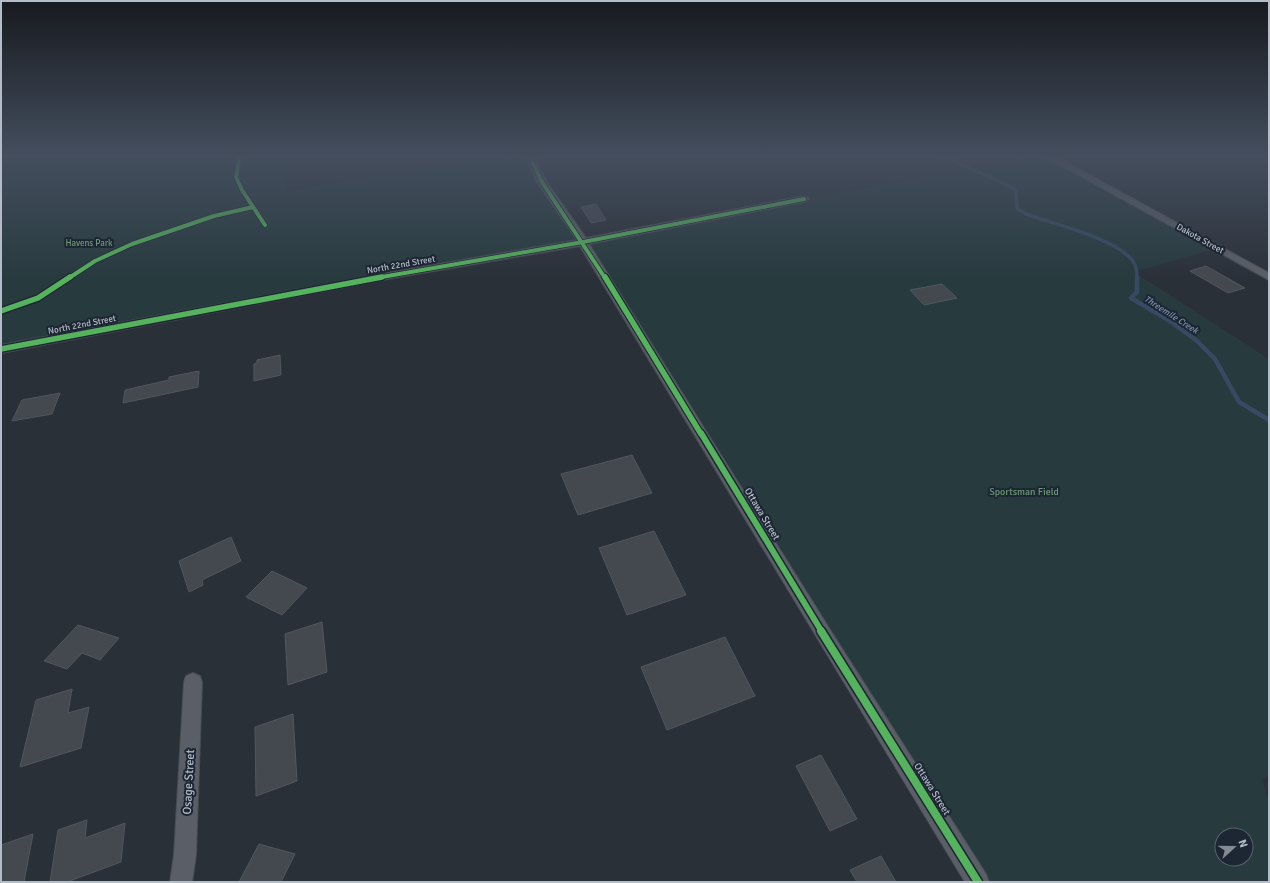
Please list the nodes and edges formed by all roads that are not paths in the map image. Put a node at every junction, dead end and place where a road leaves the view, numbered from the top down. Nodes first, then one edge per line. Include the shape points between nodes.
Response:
1 (552, 196) edge
2 (1121, 196) edge
3 (804, 199) dead end
4 (583, 242) junction
5 (1269, 277) edge
6 (1, 349) edge
7 (193, 682) dead end
8 (181, 882) edge
9 (978, 882) edge

1 - 4 street, Ottawa Street
2 - 5 street, Dakota Street
3 - 4 street, North 22nd Street
4 - 6 street, North 22nd Street
4 - 9 street, Ottawa Street
7 - 8 street, Osage Street via 185,855

